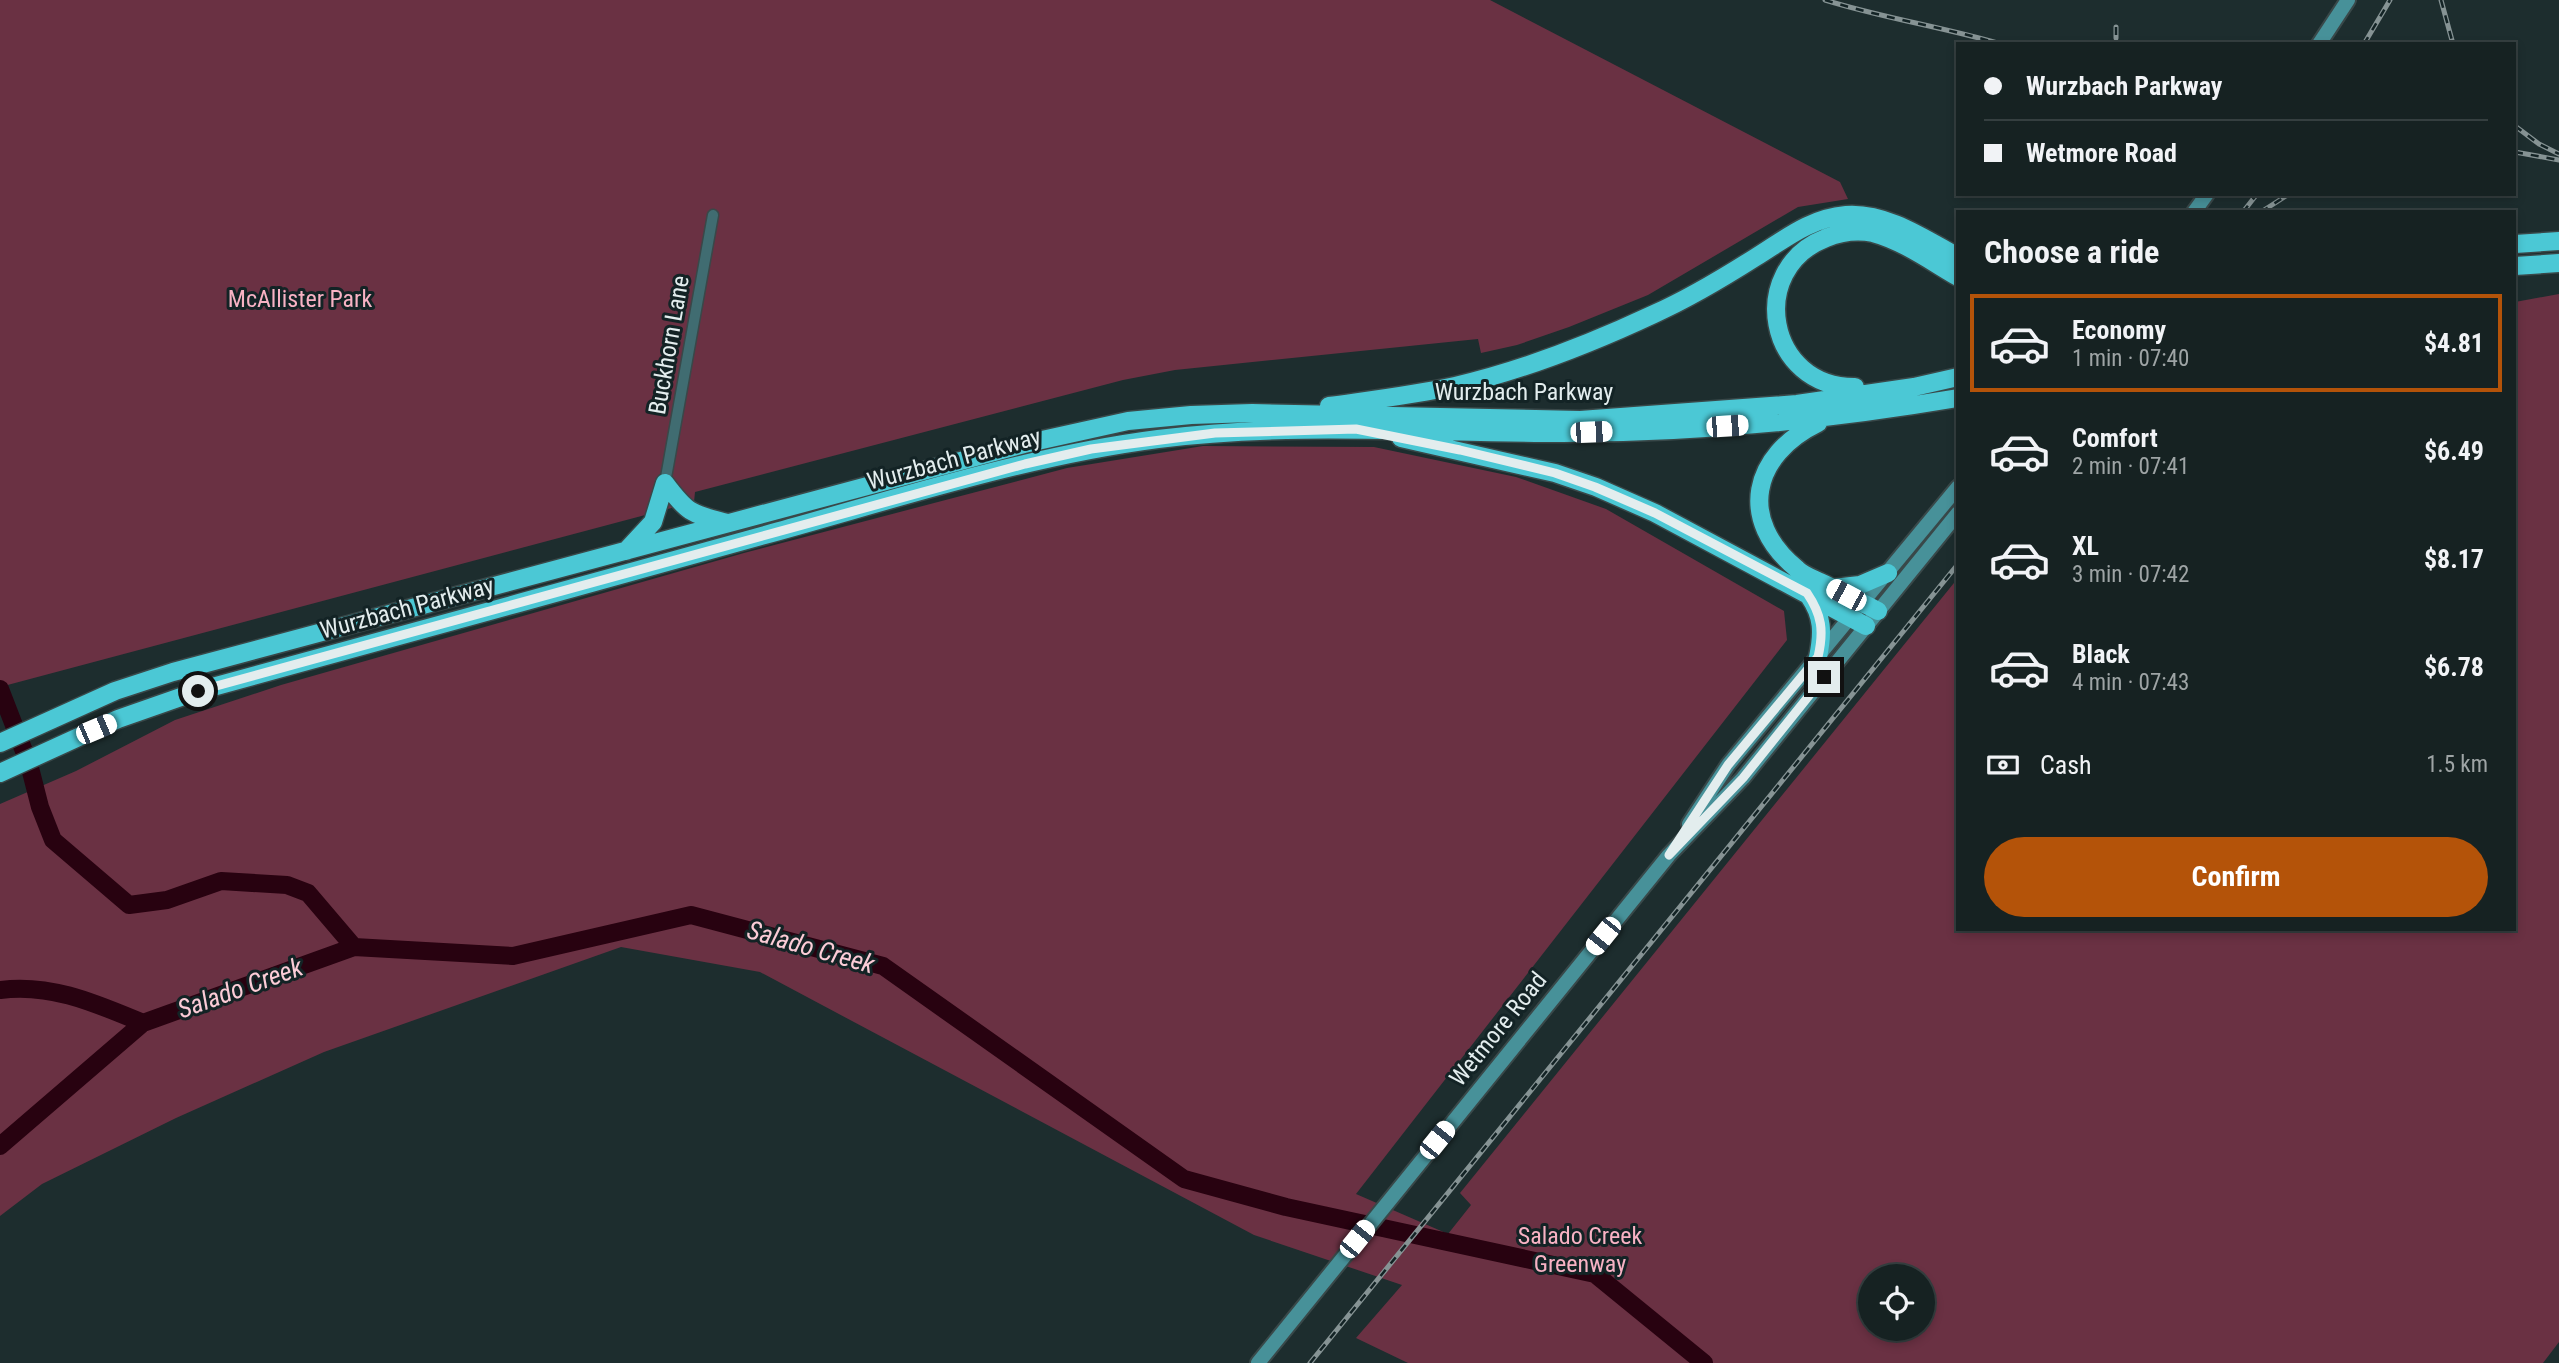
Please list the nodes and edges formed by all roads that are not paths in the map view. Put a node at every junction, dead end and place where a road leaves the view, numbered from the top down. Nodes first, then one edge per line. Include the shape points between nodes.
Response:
1 (2348, 0) edge
2 (2320, 42) edge
3 (713, 215) dead end
4 (2559, 241) edge
5 (2516, 244) edge
6 (1956, 256) edge
7 (2559, 262) edge
8 (2516, 266) edge
9 (1956, 276) edge
10 (1956, 377) edge
11 (1914, 387) junction
12 (1956, 398) edge
13 (1252, 413) junction
14 (1830, 417) junction
15 (1356, 429) junction
16 (665, 483) junction
17 (1956, 489) edge
18 (1956, 515) edge
19 (731, 524) junction
20 (624, 553) junction
21 (1888, 573) junction
22 (1833, 588) junction
23 (1807, 593) junction
24 (1864, 614) junction
25 (1818, 657) junction
26 (0, 743) edge
27 (0, 772) edge
28 (1669, 855) junction
29 (1258, 1363) edge

1 - 2 main road
3 - 16 street, Buckhorn Lane
4 - 5 highway
6 - 13 highway via 1898,225 1847,215 1825,218 1800,228 1690,297 1614,333 1515,370 1421,393
7 - 8 highway
9 - 11 highway via 1875,234 1857,232 1831,236 1805,248 1784,275 1776,310 1779,329 1784,347 1810,377 1837,388
10 - 11 highway, Wurzbach Parkway
11 - 13 highway, Wurzbach Parkway via 1797,404 1580,420
12 - 14 highway, Wurzbach Parkway
13 - 19 highway, Wurzbach Parkway via 1150,419 1065,433
14 - 15 highway, Wurzbach Parkway via 1580,433
14 - 22 highway via 1782,446 1764,470 1759,494 1763,522 1776,549 1800,572
15 - 23 highway via 1555,473 1595,487 1655,513
15 - 27 highway, Wurzbach Parkway via 1180,436 1025,464 198,691 118,719
16 - 19 highway via 691,512
16 - 20 highway via 653,522
17 - 21 main road, Wetmore Road
18 - 24 main road, Wetmore Road
19 - 20 highway, Wurzbach Parkway
20 - 26 highway, Wurzbach Parkway via 173,672 115,691
21 - 22 highway via 1860,585
21 - 24 main road, Wetmore Road
22 - 24 highway
23 - 24 highway
23 - 25 highway via 1822,622
24 - 25 main road, Wetmore Road
24 - 28 main road, Wetmore Road via 1743,778
25 - 28 main road, Wetmore Road via 1728,765
28 - 29 main road, Wetmore Road

